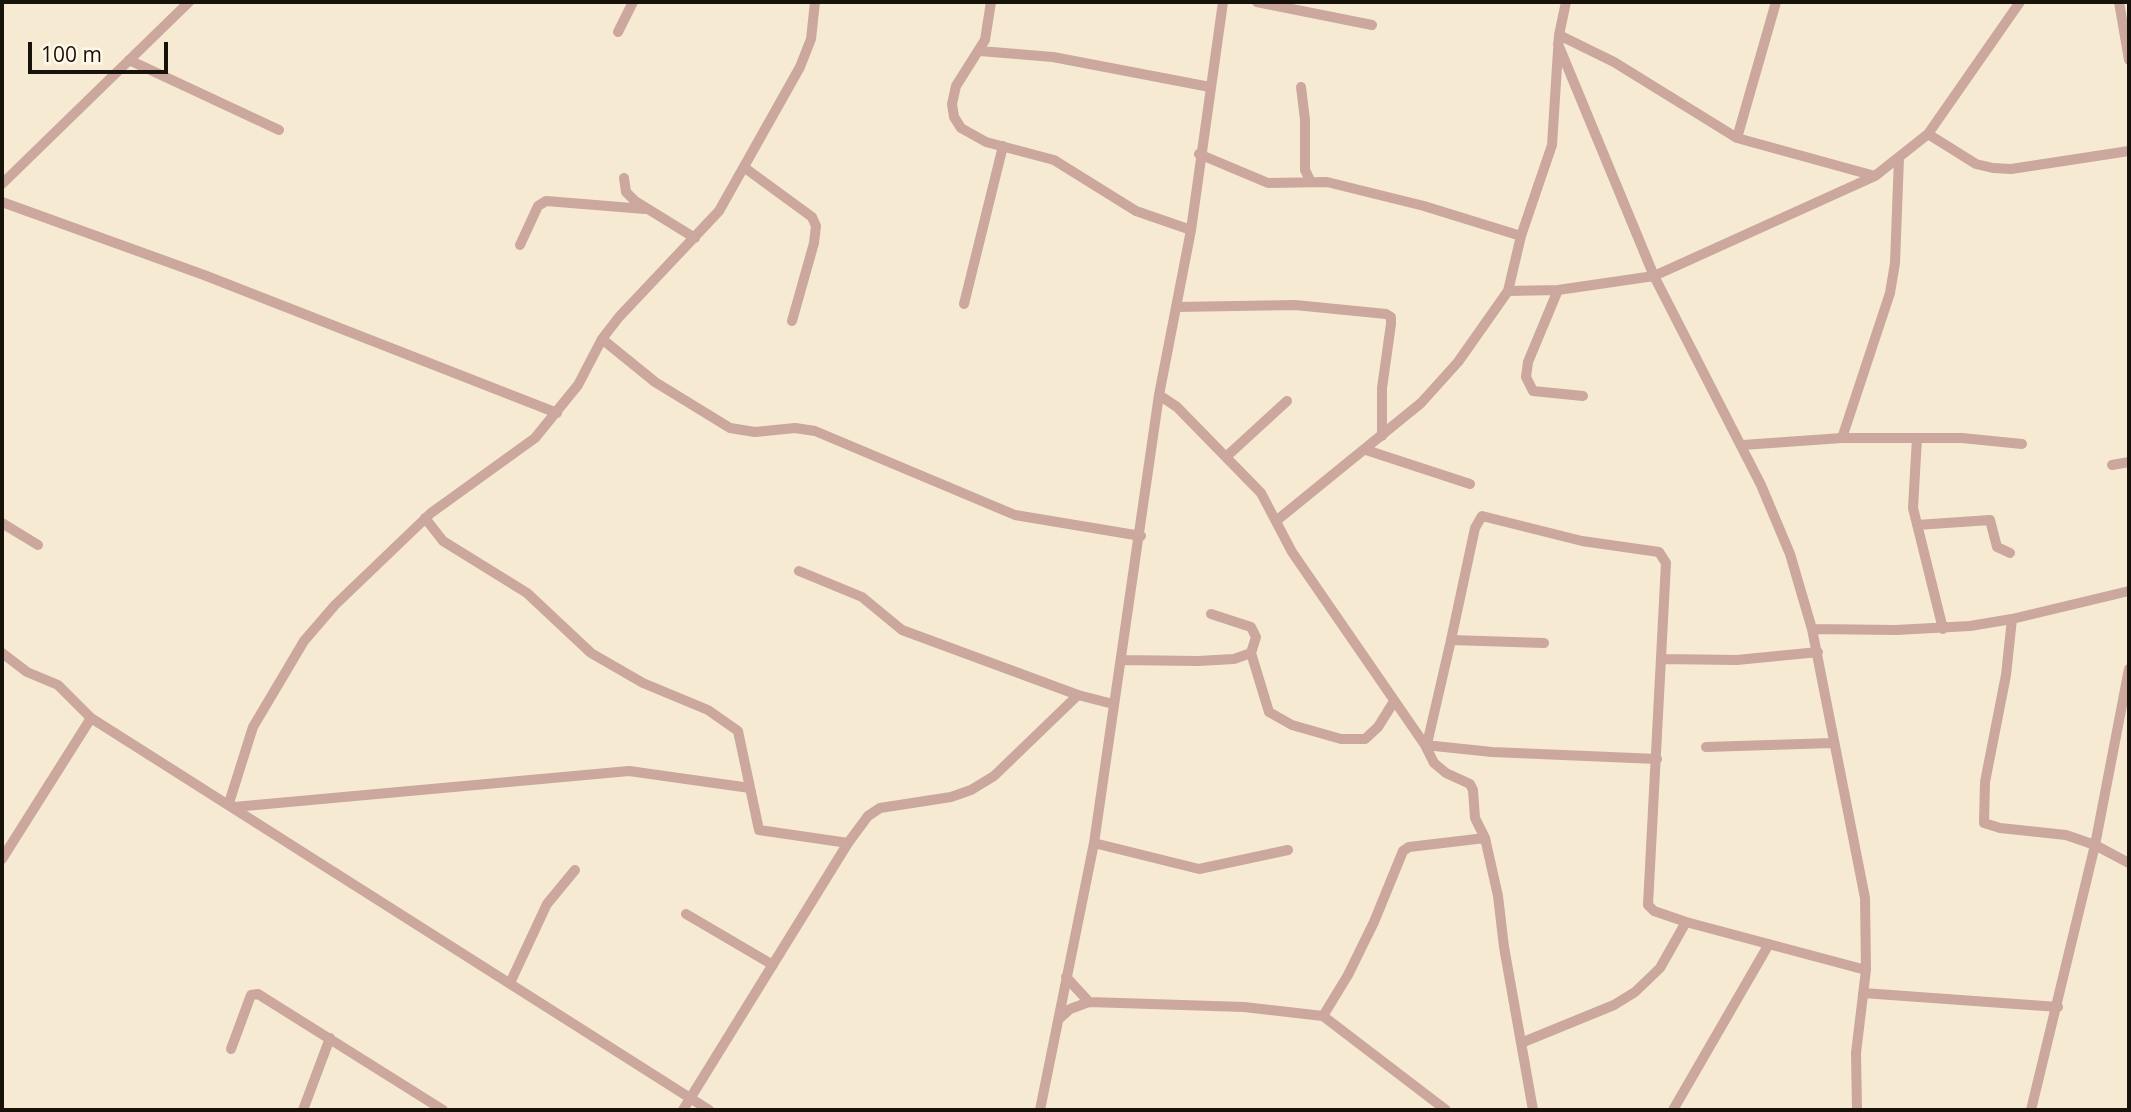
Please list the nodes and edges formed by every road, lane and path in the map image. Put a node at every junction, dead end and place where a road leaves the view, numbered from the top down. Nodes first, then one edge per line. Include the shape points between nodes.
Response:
1 (189, 2) edge
2 (633, 2) edge
3 (815, 2) edge
4 (991, 2) edge
5 (1223, 2) edge
6 (1257, 2) edge
7 (1566, 2) edge
8 (1776, 2) edge
9 (2020, 2) edge
10 (2119, 2) edge
11 (1372, 25) dead end
12 (618, 32) dead end
13 (1559, 40) junction
14 (981, 51) junction
15 (129, 60) junction
16 (2129, 60) edge
17 (1210, 87) junction
18 (1301, 87) dead end
19 (279, 130) dead end
20 (1928, 134) junction
21 (1737, 138) junction
22 (1003, 146) junction
23 (2129, 152) edge
24 (1199, 154) junction
25 (1899, 158) junction
26 (745, 169) junction
27 (1875, 176) junction
28 (624, 178) dead end
29 (1311, 182) junction
30 (2, 184) edge
31 (2, 202) edge
32 (645, 209) junction
33 (1191, 230) junction
34 (1521, 236) junction
35 (695, 238) junction
36 (520, 245) dead end
37 (1654, 276) junction
38 (1558, 290) junction
39 (1508, 291) junction
40 (964, 304) dead end
41 (1176, 307) junction
42 (792, 321) dead end
43 (603, 339) junction
44 (1159, 395) junction
45 (1583, 396) dead end
46 (1287, 401) dead end
47 (558, 413) junction
48 (1382, 436) junction
49 (1842, 438) junction
50 (1917, 438) junction
51 (2022, 444) dead end
52 (1743, 445) junction
53 (1366, 450) junction
54 (1227, 456) junction
55 (2129, 462) edge
56 (2112, 465) dead end
57 (1470, 484) dead end
58 (425, 519) junction
59 (1276, 521) junction
60 (2, 523) edge
61 (1917, 525) junction
62 (1140, 536) junction
63 (38, 545) dead end
64 (2010, 553) dead end
65 (799, 571) dead end
66 (2129, 591) edge
67 (1211, 614) dead end
68 (2011, 620) junction
69 (1812, 629) junction
70 (1943, 629) junction
71 (1451, 640) junction
72 (1544, 643) dead end
73 (1818, 652) junction
74 (2, 653) edge
75 (1251, 653) junction
76 (1662, 659) junction
77 (1123, 660) junction
78 (2129, 670) edge
79 (1078, 695) junction
80 (1393, 703) junction
81 (1113, 704) junction
82 (91, 718) junction
83 (1833, 743) junction
84 (1426, 745) junction
85 (1706, 747) dead end
86 (1657, 759) junction
87 (750, 788) junction
88 (231, 805) junction
89 (1485, 838) junction
90 (848, 843) junction
91 (1094, 843) junction
92 (2095, 845) junction
93 (1288, 850) dead end
94 (2, 859) edge
95 (2129, 863) edge
96 (575, 870) dead end
97 (686, 914) dead end
98 (1686, 922) junction
99 (1769, 944) junction
100 (773, 965) junction
101 (1866, 970) junction
102 (1066, 977) junction
103 (510, 983) junction
104 (1863, 993) junction
105 (1089, 1002) junction
106 (2058, 1007) junction
107 (1323, 1016) junction
108 (1060, 1018) junction
109 (330, 1038) junction
110 (1521, 1043) junction
111 (231, 1049) dead end
112 (690, 1099) junction
113 (303, 1110) edge
114 (441, 1110) edge
115 (683, 1110) edge
116 (709, 1110) edge
117 (1040, 1110) edge
118 (1446, 1110) edge
119 (1532, 1110) edge
120 (1673, 1110) edge
121 (1857, 1110) edge
122 (2031, 1110) edge

1 - 15 street
2 - 12 street
3 - 26 street via 811,39 800,67
4 - 14 street
5 - 17 street
6 - 11 street
7 - 13 street
8 - 21 street
9 - 20 street
10 - 16 street
13 - 21 street via 1614,62
13 - 34 street via 1552,145
13 - 37 street
14 - 17 street via 1053,57
14 - 22 street via 956,86 954,117 973,137
15 - 19 street
15 - 30 street
17 - 24 street
18 - 29 street via 1305,170
20 - 23 street via 1976,164 1993,168
20 - 25 street
21 - 27 street
22 - 33 street via 1054,160 1136,211
22 - 40 street
24 - 29 street via 1268,183
24 - 33 street
25 - 27 street
25 - 49 street via 1890,293
26 - 35 street via 719,211
26 - 42 street via 801,208 816,226
27 - 37 street
28 - 32 street via 626,192
29 - 34 street via 1387,196
31 - 47 street via 216,279
32 - 35 street
32 - 36 street via 546,201 538,206
33 - 41 street
34 - 39 street
35 - 43 street
37 - 38 street
37 - 52 street
38 - 39 street
38 - 45 street via 1526,377 1533,391
39 - 48 street via 1443,381
41 - 44 street
41 - 48 street via 1295,305 1391,317 1382,388
43 - 47 street
43 - 62 street via 655,382 730,428 815,431 1015,516
44 - 54 street
44 - 62 street
46 - 54 street
47 - 58 street via 535,438
48 - 53 street
49 - 50 street
49 - 52 street
50 - 51 street
50 - 61 street via 1913,496
52 - 69 street via 1790,554
53 - 57 street
53 - 59 street
54 - 59 street via 1261,493
55 - 56 street
58 - 87 street via 443,541 527,593 591,653 643,683 708,710 738,731
58 - 88 street via 304,641 253,727
59 - 80 street
60 - 63 street
61 - 64 street via 1990,520 1997,547
61 - 70 street
62 - 77 street
65 - 79 street via 862,597 902,630
66 - 68 street
67 - 75 street via 1251,627 1256,637
68 - 70 street
68 - 92 street via 2006,675 1985,782 1984,823 2066,835
69 - 70 street
69 - 73 street
71 - 72 street
71 - 76 street via 1475,528 1482,516 1488,515 1582,541 1659,552 1666,563
71 - 84 street
73 - 76 street via 1737,660
73 - 83 street
74 - 82 street via 27,672 58,685
75 - 77 street via 1198,661
75 - 80 street via 1269,712 1292,725 1341,739 1365,739
76 - 86 street
77 - 81 street
78 - 92 street
79 - 81 street
79 - 90 street via 994,776 951,797 880,808
80 - 84 street
81 - 91 street
82 - 88 street
82 - 94 street
83 - 85 street
83 - 101 street via 1865,898
84 - 86 street
84 - 89 street via 1439,768 1470,784 1475,818
86 - 98 street via 1648,905
87 - 88 street via 629,771
87 - 90 street via 759,830
88 - 103 street
89 - 107 street via 1403,850 1374,922
89 - 110 street
90 - 100 street
91 - 93 street via 1199,869
91 - 102 street
92 - 95 street
92 - 106 street
96 - 103 street via 547,904
97 - 100 street
98 - 99 street
98 - 110 street via 1660,968 1635,992
99 - 101 street
99 - 120 street
100 - 112 street
101 - 104 street
102 - 105 street
102 - 108 street
103 - 112 street
104 - 106 street
104 - 121 street
105 - 107 street via 1256,1008
105 - 108 street
106 - 122 street
107 - 118 street
108 - 117 street
109 - 111 street via 255,994
109 - 113 street
109 - 114 street
110 - 119 street
112 - 115 street
112 - 116 street

